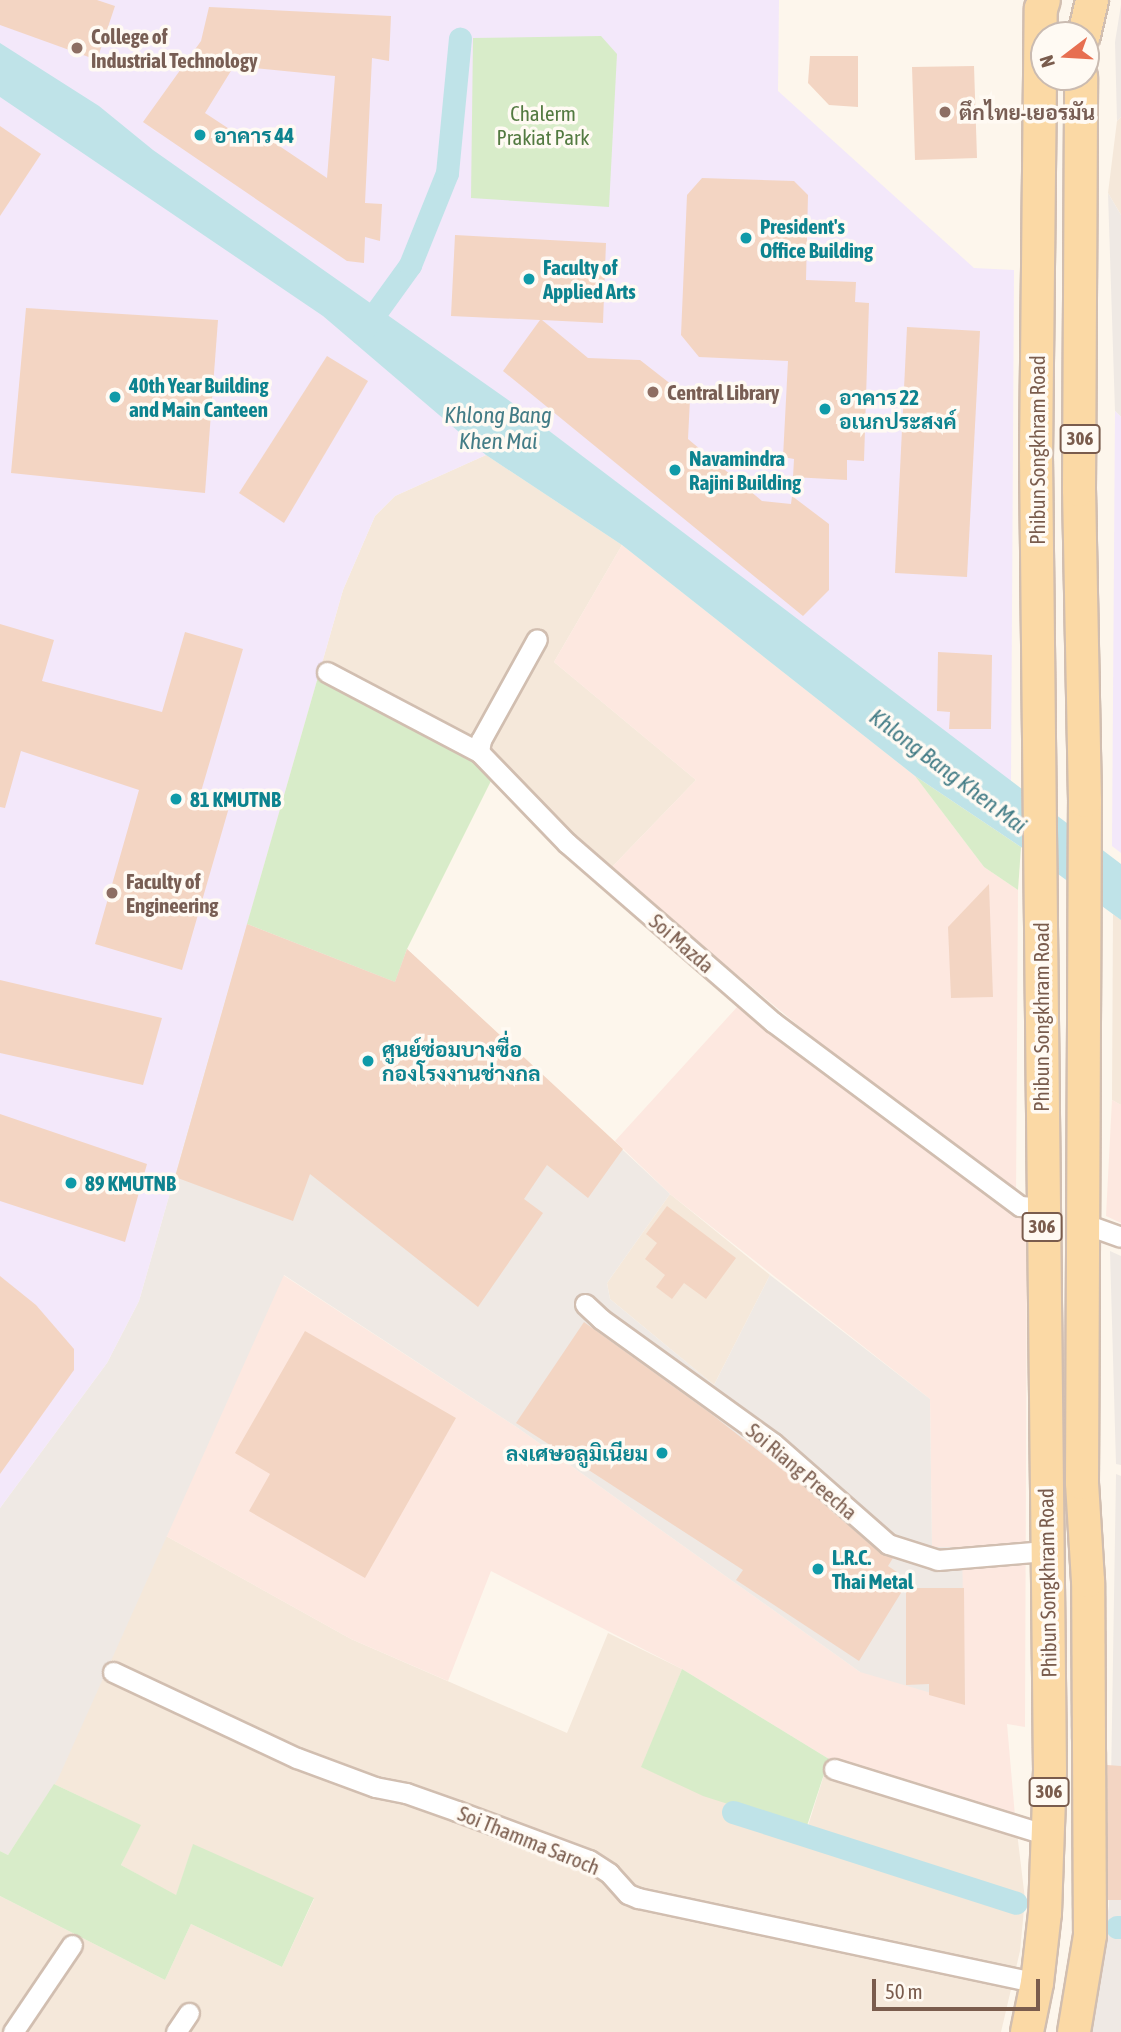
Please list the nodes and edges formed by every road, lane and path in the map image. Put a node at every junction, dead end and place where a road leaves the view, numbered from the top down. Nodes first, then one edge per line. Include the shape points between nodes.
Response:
1 (1092, 0) edge
2 (1042, 3) edge
3 (1087, 21) edge
4 (1081, 91) edge
5 (537, 639) dead end
6 (327, 672) dead end
7 (480, 752) junction
8 (1041, 1208) junction
9 (1082, 1223) junction
10 (1121, 1237) edge
11 (585, 1304) dead end
12 (1082, 1483) junction
13 (1045, 1551) junction
14 (1088, 1581) junction
15 (113, 1672) dead end
16 (834, 1769) dead end
17 (1049, 1771) junction
18 (1047, 1835) junction
19 (72, 1945) dead end
20 (1037, 1983) junction
21 (189, 2013) dead end
22 (13, 2032) edge
23 (176, 2032) edge
24 (1027, 2032) edge
25 (1074, 2032) edge

1 - 3 main road
2 - 8 main road, Phibun Songkhram Road / 306 via 1036,458
4 - 9 main road, Phibun Songkhram Road / 306
5 - 7 street via 481,740
6 - 7 street, Soi Mazda
7 - 8 street, Soi Mazda via 567,843 773,1022 1020,1206
8 - 13 main road, Phibun Songkhram Road / 306
9 - 10 street
9 - 12 main road, Phibun Songkhram Road / 306
11 - 13 street, Soi Riang Preecha via 773,1443 888,1544 938,1560
12 - 13 main road via 1073,1497 1066,1540
12 - 14 main road, Phibun Songkhram Road / 306
13 - 17 main road, Phibun Songkhram Road / 306
14 - 17 main road via 1063,1609 1063,1754 1061,1763
14 - 25 main road, Phibun Songkhram Road / 306 via 1090,1935
15 - 20 street, Soi Thamma Saroch via 297,1758 589,1860 638,1898
16 - 18 street
17 - 18 main road, Phibun Songkhram Road / 306
18 - 20 main road, Phibun Songkhram Road / 306
19 - 22 street
20 - 24 main road, Phibun Songkhram Road / 306
21 - 23 street

